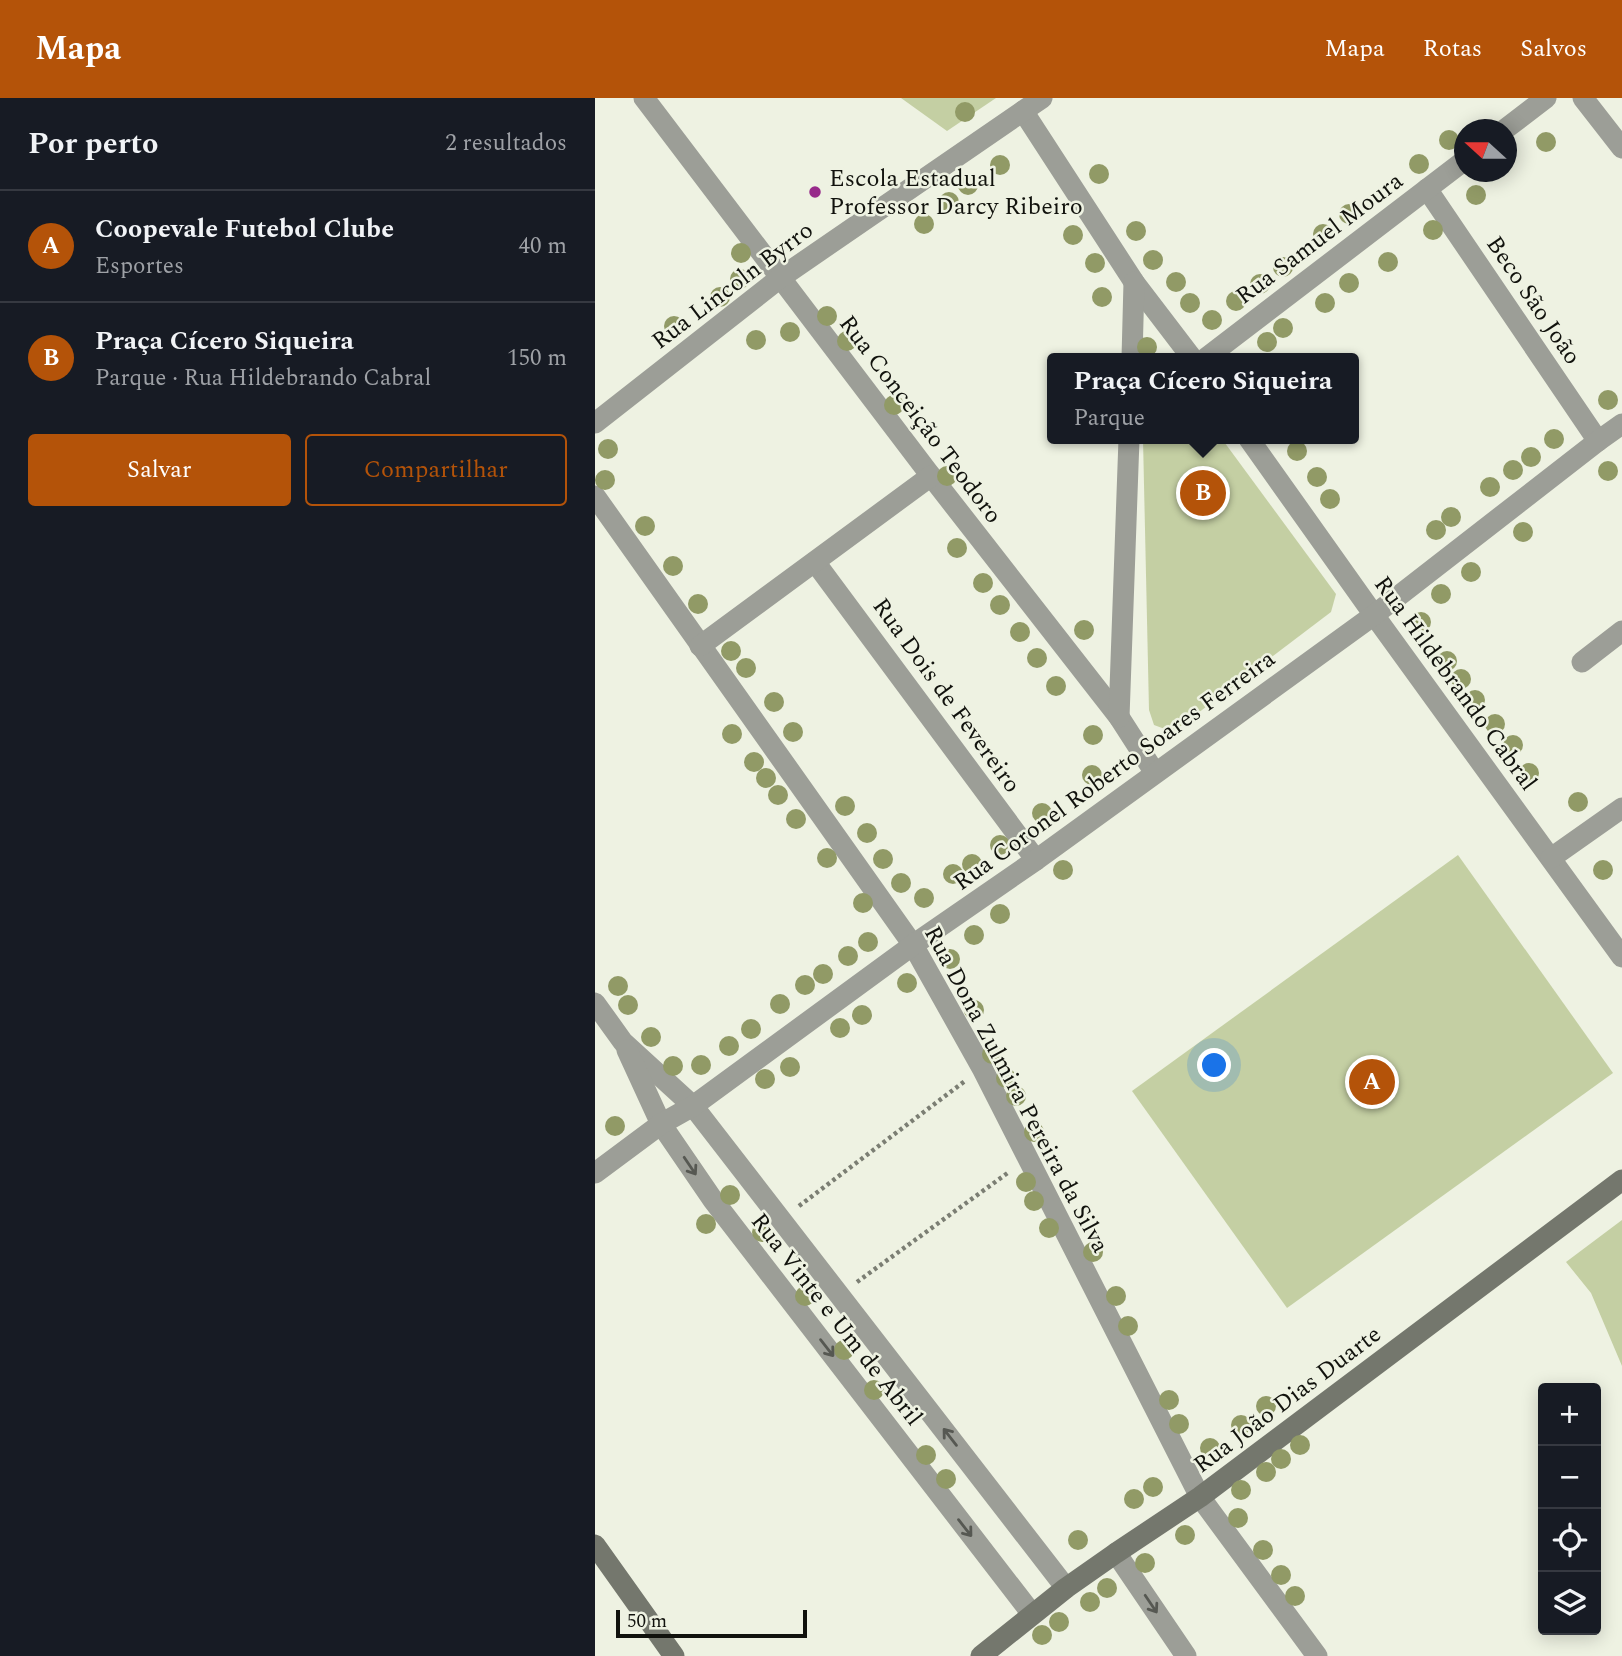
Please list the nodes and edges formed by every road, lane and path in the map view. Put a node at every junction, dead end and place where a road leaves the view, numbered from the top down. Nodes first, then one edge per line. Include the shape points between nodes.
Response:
1 (645, 98) edge
2 (1042, 98) edge
3 (1546, 98) edge
4 (1583, 98) edge
5 (1023, 111) junction
6 (1517, 120) edge
7 (1622, 148) edge
8 (1454, 168) edge
9 (1427, 189) junction
10 (780, 278) junction
11 (1134, 282) junction
12 (1132, 353) edge
13 (1188, 353) edge
14 (1213, 353) edge
15 (595, 423) edge
16 (1622, 424) edge
17 (1598, 441) junction
18 (1129, 444) edge
19 (1253, 444) edge
20 (931, 476) junction
21 (595, 496) edge
22 (815, 562) junction
23 (1374, 615) junction
24 (1622, 631) edge
25 (700, 646) junction
26 (1582, 662) dead end
27 (1119, 717) junction
28 (1155, 773) junction
29 (1622, 808) edge
30 (1551, 858) junction
31 (1036, 860) junction
32 (913, 945) junction
33 (1622, 957) edge
34 (595, 1003) edge
35 (623, 1042) junction
36 (982, 1068) junction
37 (693, 1106) junction
38 (661, 1124) junction
39 (1028, 1159) junction
40 (595, 1173) edge
41 (1622, 1180) edge
42 (781, 1219) junction
43 (840, 1294) junction
44 (1200, 1497) junction
45 (595, 1545) edge
46 (1116, 1553) junction
47 (1066, 1588) junction
48 (1031, 1614) junction
49 (674, 1656) edge
50 (981, 1656) edge
51 (1186, 1656) edge
52 (1317, 1656) edge

1 - 10 street, Rua Conceição Teodoro
2 - 5 street, Rua Lincoln Byrro
3 - 6 street
4 - 7 street
5 - 10 street, Rua Lincoln Byrro
5 - 11 street
8 - 9 street, Rua Samuel Moura
9 - 14 street, Rua Samuel Moura
9 - 17 street, Beco São João
10 - 15 street, Rua Lincoln Byrro
10 - 20 street, Rua Conceição Teodoro
11 - 12 street
11 - 13 street
16 - 17 street, Rua Coronel Roberto Soares Ferreira
17 - 23 street, Rua Coronel Roberto Soares Ferreira
18 - 27 street
19 - 23 street, Rua Hildebrando Cabral
20 - 22 street
20 - 27 street, Rua Conceição Teodoro
21 - 25 street, Rua Dona Zulmira Pereira da Silva
22 - 25 street
22 - 31 street, Rua Dois de Fevereiro
23 - 28 street, Rua Coronel Roberto Soares Ferreira
23 - 30 street, Rua Hildebrando Cabral
24 - 26 street
25 - 32 street, Rua Dona Zulmira Pereira da Silva
27 - 28 street, Rua Conceição Teodoro
28 - 31 street, Rua Coronel Roberto Soares Ferreira
29 - 30 street
30 - 33 street, Rua Hildebrando Cabral
31 - 32 street, Rua Coronel Roberto Soares Ferreira
32 - 36 street, Rua Dona Zulmira Pereira da Silva
32 - 37 street, Rua Coronel Roberto Soares Ferreira
34 - 35 street, Rua Vinte e Um de Abril
35 - 37 street, Rua Vinte e Um de Abril
35 - 38 street, Rua Vinte e Um de Abril
36 - 39 street, Rua Dona Zulmira Pereira da Silva
36 - 42 path
37 - 38 street, Rua Coronel Roberto Soares Ferreira
37 - 42 street, Rua Vinte e Um de Abril
38 - 40 street, Rua Coronel Roberto Soares Ferreira
38 -> 48 street, Rua Vinte e Um de Abril via 713,1200
39 - 43 path
39 - 44 street, Rua Dona Zulmira Pereira da Silva
41 - 44 street, Rua João Dias Duarte
42 - 43 street, Rua Vinte e Um de Abril
47 -> 43 street, Rua Vinte e Um de Abril
44 - 46 street, Rua João Dias Duarte
44 - 52 street, Rua Dona Zulmira Pereira da Silva
45 - 49 street
46 - 47 street, Rua João Dias Duarte
46 -> 51 street
47 - 48 street, Rua João Dias Duarte
48 - 50 street, Rua João Dias Duarte

